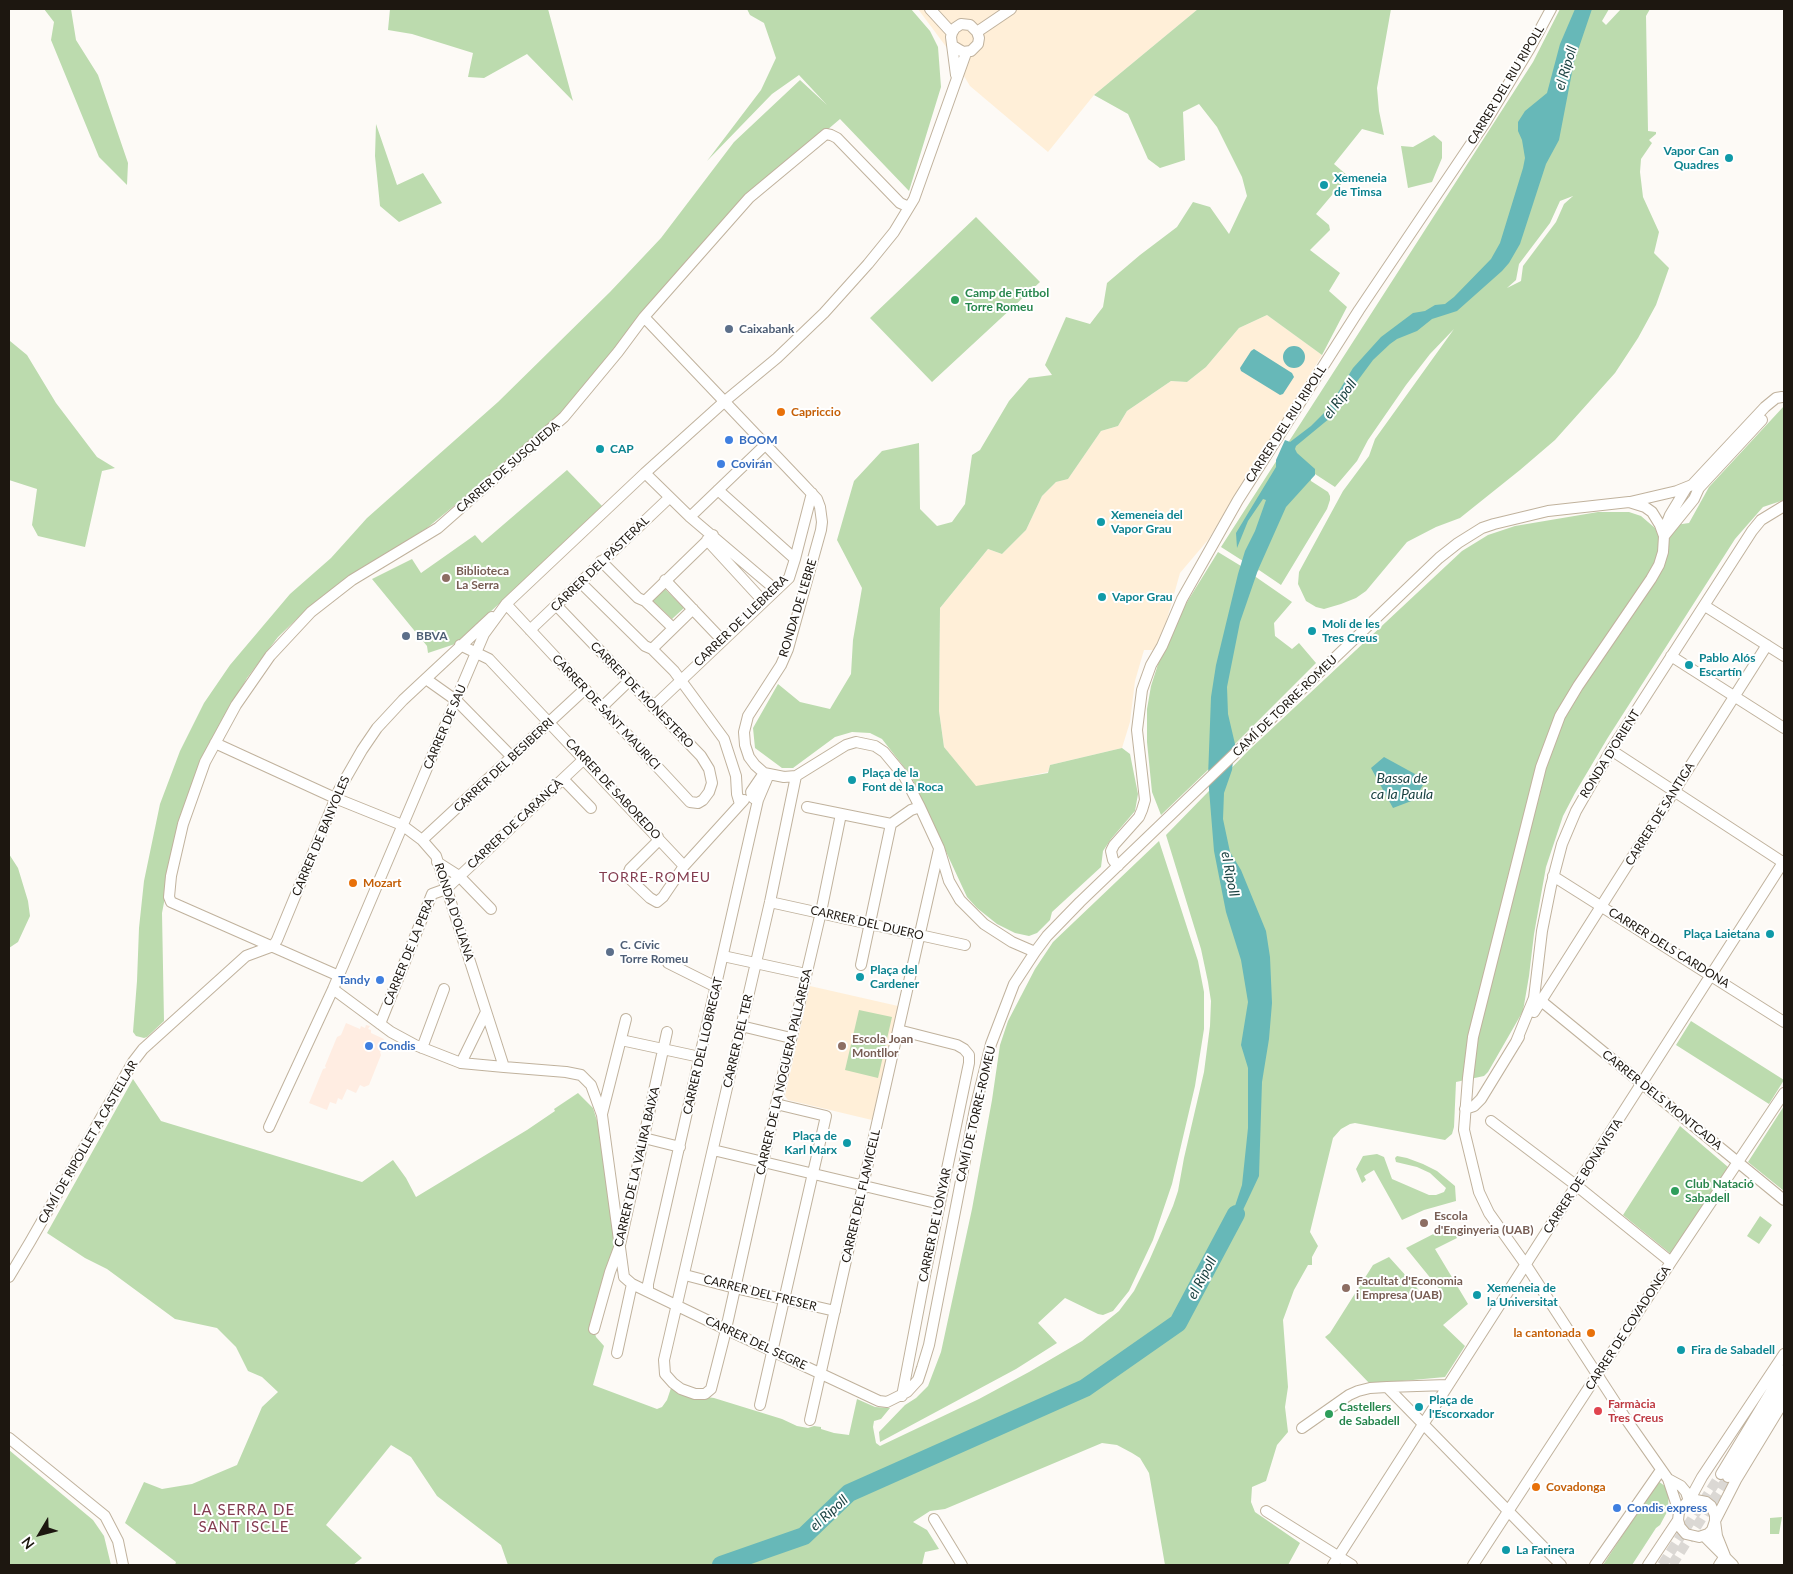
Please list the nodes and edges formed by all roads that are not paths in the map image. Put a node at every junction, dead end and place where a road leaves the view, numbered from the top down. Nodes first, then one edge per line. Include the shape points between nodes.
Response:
1 (930, 9) edge
2 (1011, 9) edge
3 (1551, 9) edge
4 (977, 32) junction
5 (952, 33) junction
6 (953, 46) junction
7 (966, 53) junction
8 (956, 78) junction
9 (909, 207) junction
10 (644, 317) junction
11 (1783, 396) edge
12 (725, 401) junction
13 (766, 445) junction
14 (645, 474) junction
15 (1687, 487) junction
16 (718, 490) junction
17 (812, 493) junction
18 (669, 498) junction
19 (1629, 502) junction
20 (1784, 506) edge
21 (690, 517) junction
22 (1663, 535) junction
23 (710, 538) junction
24 (795, 559) junction
25 (601, 561) junction
26 (666, 580) junction
27 (580, 582) junction
28 (776, 590) junction
29 (645, 601) junction
30 (763, 601) junction
31 (506, 604) junction
32 (556, 605) junction
33 (1705, 606) junction
34 (693, 609) junction
35 (673, 628) junction
36 (530, 630) junction
37 (722, 640) junction
38 (460, 645) junction
39 (1767, 645) junction
40 (652, 649) junction
41 (476, 654) junction
42 (1672, 656) junction
43 (1784, 656) edge
44 (426, 679) junction
45 (680, 680) junction
46 (629, 681) junction
47 (585, 689) junction
48 (1735, 696) junction
49 (457, 701) junction
50 (653, 706) junction
51 (602, 707) junction
52 (550, 722) junction
53 (1784, 728) edge
54 (216, 743) junction
55 (1611, 750) junction
56 (512, 757) junction
57 (584, 759) junction
58 (766, 774) junction
59 (796, 776) junction
60 (563, 779) junction
61 (709, 792) joint
62 (751, 792) junction
63 (1674, 792) junction
64 (335, 798) junction
65 (758, 800) junction
66 (740, 804) junction
67 (920, 807) junction
68 (591, 808) dead end
69 (807, 808) dead end
70 (841, 814) junction
71 (891, 824) junction
72 (402, 826) junction
73 (658, 837) junction
74 (422, 840) junction
75 (939, 848) junction
76 (437, 862) junction
77 (1784, 862) edge
78 (684, 866) junction
79 (1118, 866) junction
80 (459, 876) junction
81 (1553, 876) junction
82 (446, 889) junction
83 (770, 902) junction
84 (1602, 906) junction
85 (491, 909) dead end
86 (821, 912) junction
87 (870, 924) junction
88 (920, 936) junction
89 (965, 945) dead end
90 (273, 946) junction
91 (1035, 952) junction
92 (723, 956) junction
93 (668, 963) dead end
94 (756, 963) junction
95 (861, 965) dead end
96 (1538, 970) junction
97 (806, 974) junction
98 (1712, 975) junction
99 (339, 976) junction
100 (1553, 982) junction
101 (716, 987) junction
102 (444, 988) dead end
103 (333, 989) junction
104 (1540, 1000) junction
105 (486, 1012) junction
106 (626, 1019) dead end
107 (1784, 1022) edge
108 (380, 1024) junction
109 (741, 1026) junction
110 (898, 1030) junction
111 (668, 1032) dead end
112 (791, 1038) junction
113 (621, 1040) junction
114 (1516, 1042) junction
115 (422, 1048) junction
116 (664, 1049) junction
117 (700, 1057) junction
118 (461, 1063) junction
119 (503, 1064) junction
120 (1642, 1084) junction
121 (1784, 1093) edge
122 (776, 1104) junction
123 (1465, 1109) junction
124 (602, 1115) junction
125 (1491, 1121) dead end
126 (269, 1128) dead end
127 (644, 1138) junction
128 (680, 1147) junction
129 (713, 1150) junction
130 (763, 1162) junction
131 (1739, 1163) junction
132 (814, 1174) junction
133 (863, 1185) junction
134 (1577, 1186) junction
135 (1784, 1200) edge
136 (940, 1204) junction
137 (620, 1245) junction
138 (1671, 1262) junction
139 (1526, 1265) junction
140 (685, 1275) junction
141 (9, 1276) edge
142 (632, 1284) junction
143 (735, 1288) junction
144 (648, 1291) junction
145 (784, 1299) junction
146 (678, 1306) junction
147 (835, 1311) junction
148 (594, 1328) dead end
149 (726, 1330) junction
150 (772, 1351) junction
151 (910, 1352) junction
152 (617, 1353) dead end
153 (1784, 1354) edge
154 (926, 1355) junction
155 (1784, 1370) edge
156 (820, 1374) junction
157 (1598, 1374) junction
158 (1447, 1385) junction
159 (1784, 1386) edge
160 (1387, 1387) junction
161 (681, 1389) joint
162 (902, 1396) junction
163 (1784, 1401) edge
164 (760, 1404) dead end
165 (810, 1420) dead end
166 (1423, 1425) junction
167 (1302, 1428) dead end
168 (9, 1438) edge
169 (1722, 1448) junction
170 (1661, 1470) junction
171 (1728, 1477) junction
172 (1668, 1480) junction
173 (1689, 1501) junction
174 (1266, 1511) dead end
175 (1508, 1512) junction
176 (1679, 1516) junction
177 (934, 1520) dead end
178 (1716, 1520) junction
179 (1704, 1536) junction
180 (1336, 1561) edge
181 (1722, 1561) edge
182 (123, 1565) edge
183 (962, 1565) edge
184 (1352, 1565) edge
185 (1473, 1565) edge
186 (1561, 1565) edge
187 (1595, 1565) edge
188 (1648, 1565) edge
189 (1733, 1565) edge

1 - 5 street
2 - 4 street
3 - 79 street, CARRER DEL RIU RIPOLL via 1485,123 1364,302 1238,500 1182,599 1142,690 1137,730 1145,800 1138,817 1111,851
4 - 5 street via 970,25 960,24
4 - 7 street via 978,44
5 - 6 street
6 - 7 street
6 - 8 street
7 - 8 street, CARRER DE SAU
8 - 9 street, CARRER DE SAU
9 - 10 street, CARRER DE SUSQUEDA via 894,198 837,138 826,134 749,198
9 - 12 street, CARRER DE SAU via 889,239 824,313
10 - 12 street, RONDA DE L'EBRE
10 - 54 street, CARRER DE SUSQUEDA via 564,417 492,481 438,528 352,580 312,612 270,656 236,705
11 - 15 street via 1765,407
11 - 22 street via 1700,488
12 - 13 street, RONDA DE L'EBRE
12 - 14 street, CARRER DE SAU
13 - 16 street
13 - 17 street, RONDA DE L'EBRE
14 - 18 street
14 - 31 street, CARRER DE SAU
15 - 19 street, CAMÍ DE TORRE-ROMEU
15 - 22 street via 1670,515
16 - 21 street
16 - 24 street
17 - 24 street, CARRER DE LLEBRERA
17 - 58 street, RONDA DE L'EBRE via 820,506 822,522 792,635 781,665 748,716 744,732 749,757
18 - 21 street
18 - 25 street, CARRER DEL PASTERAL
19 - 22 street via 1652,512
19 - 79 street, CAMÍ DE TORRE-ROMEU via 1540,513 1494,524 1468,536 1439,558
20 - 33 street, RONDA D'ORIENT via 1761,520 1752,531
21 - 23 street
22 - 123 street via 1659,565 1560,716 1541,767 1473,1037
23 - 26 street
23 - 28 street
23 - 30 street
24 - 28 street, CARRER DE LLEBRERA via 788,578
25 - 27 street, CARRER DEL PASTERAL
25 - 29 street
26 - 29 street
26 - 34 street
27 - 32 street, CARRER DEL PASTERAL
27 - 40 street via 645,646
28 - 30 street, CARRER DE LLEBRERA
29 - 35 street
30 - 37 street, CARRER DE LLEBRERA
31 - 36 street, CARRER DE SANT MAURICI
31 - 38 street, CARRER DE BANYOLES
31 - 41 street, CARRER DE SAU via 484,634
32 - 36 street, CARRER DEL PASTERAL
32 - 46 street, CARRER DE MONESTERO
33 - 39 street
33 - 42 street, RONDA D'ORIENT
34 - 35 street
34 - 37 street
35 - 40 street
36 - 47 street, CARRER DE SANT MAURICI
37 - 45 street, CARRER DE LLEBRERA
38 - 41 street
38 - 44 street, CARRER DE BANYOLES
39 - 43 street
39 - 48 street, CARRER DE SANTIGA
40 - 45 street
41 - 49 street, CARRER DE SAU
41 - 52 street, CARRER DE SABOREDO via 489,659
42 - 48 street
42 - 55 street, RONDA D'ORIENT
44 - 49 street
44 - 64 street, CARRER DE BANYOLES via 378,728 350,767
45 - 50 street, CARRER DE LLEBRERA
45 - 66 street via 724,739 736,776
46 - 50 street, CARRER DE MONESTERO
46 - 51 street
47 - 51 street, CARRER DE SANT MAURICI
47 - 52 street, CARRER DEL BESIBERRI
48 - 53 street
48 - 63 street, CARRER DE SANTIGA
49 - 56 street
49 - 72 street, CARRER DE SAU
50 - 61 street, CARRER DE MONESTERO via 709,769 712,783
51 - 61 street, CARRER DE SANT MAURICI via 690,802 704,800
52 - 56 street, CARRER DEL BESIBERRI
52 - 57 street, CARRER DE SABOREDO
54 - 64 street, RONDA D'OLIANA
54 - 90 street, CARRER DE SUSQUEDA via 205,762 183,824 168,897 171,902
55 - 63 street
55 - 81 street, RONDA D'ORIENT via 1567,829
56 - 74 street, CARRER DEL BESIBERRI
57 - 60 street, CARRER DE CARANÇÀ
57 - 73 street, CARRER DE SABOREDO
58 - 59 street
58 - 62 street
58 - 65 street, CARRER DEL LLOBREGAT
59 - 67 street via 846,745 865,743 875,746 892,760
59 - 83 street, CARRER DEL TER
60 - 68 street
60 - 80 street, CARRER DE CARANÇÀ
62 - 65 street
62 - 66 street
63 - 77 street
63 - 84 street, CARRER DE SANTIGA
64 - 72 street, RONDA D'OLIANA
64 - 90 street, CARRER DE BANYOLES
65 - 92 street, CARRER DEL LLOBREGAT
66 - 78 street
67 - 71 street
67 - 75 street
69 - 70 street
70 - 71 street
70 - 86 street, CARRER DE LA NOGUERA PALLARESA
71 - 87 street
72 - 74 street, RONDA D'OLIANA
72 - 99 street, CARRER DE SAU
73 - 78 street, CARRER DE SABOREDO
73 - 78 street via 634,864 628,874 630,879 657,902
74 - 76 street, RONDA D'OLIANA via 436,856
75 - 88 street, CARRER DEL FLAMICELL
75 - 91 street via 950,881 971,913 1012,942
76 - 80 street
76 - 82 street, RONDA D'OLIANA
77 - 98 street, CARRER DE BONAVISTA
79 - 91 street, CAMÍ DE TORRE-ROMEU
80 - 82 street, CARRER DE CARANÇÀ
80 - 85 street
81 - 84 street, CARRER DELS CARDONA
81 - 96 street, RONDA D'ORIENT via 1543,922
82 - 105 street, RONDA D'OLIANA
82 - 108 street, CARRER DE LA PERA via 432,894
83 - 86 street, CARRER DEL DUERO
83 - 94 street, CARRER DEL TER
84 - 98 street, CARRER DELS CARDONA
84 - 100 street, CARRER DE SANTIGA
86 - 87 street, CARRER DEL DUERO
86 - 97 street, CARRER DE LA NOGUERA PALLARESA
87 - 88 street, CARRER DEL DUERO
87 - 95 street
88 - 89 street, CARRER DEL DUERO
88 - 110 street, CARRER DEL FLAMICELL
90 - 99 street
90 - 141 street, CAMÍ DE RIPOLLET A CASTELLAR via 246,956 136,1057
91 - 154 street, CAMÍ DE TORRE-ROMEU via 1014,984 991,1044
92 - 94 street
92 - 101 street, CARRER DEL LLOBREGAT
93 - 101 street
94 - 97 street
94 - 109 street, CARRER DEL TER
96 - 100 street via 1543,978
96 - 114 street, RONDA D'ORIENT via 1534,998
97 - 112 street, CARRER DE LA NOGUERA PALLARESA
98 - 107 street, CARRER DELS CARDONA
98 - 120 street, CARRER DE BONAVISTA
99 - 103 street, CARRER DE SAU
100 - 104 street, CARRER DE SANTIGA
101 - 117 street, CARRER DEL LLOBREGAT
102 - 115 street
103 - 108 street
103 - 126 street, CARRER DE SAU
104 - 114 street, CARRER DE SANTIGA
104 - 120 street, CARRER DELS MONTCADA
105 - 118 street
105 - 119 street, RONDA D'OLIANA
106 - 113 street
108 - 115 street
109 - 112 street
109 - 129 street, CARRER DEL TER
110 - 133 street, CARRER DEL FLAMICELL
110 - 136 street, CARRER DE L'ONYAR via 957,1045 969,1055
111 - 116 street, CARRER DE LA VALIRA BAIXA
112 - 122 street, CARRER DE LA NOGUERA PALLARESA
113 - 116 street
113 - 124 street
114 - 123 street, CARRER DE SANTIGA via 1481,1099
115 - 118 street
116 - 117 street
116 - 127 street, CARRER DE LA VALIRA BAIXA
117 - 128 street, CARRER DEL LLOBREGAT
118 - 119 street
119 - 124 street via 581,1075 591,1085
120 - 131 street, CARRER DELS MONTCADA
120 - 134 street, CARRER DE BONAVISTA
121 - 131 street, CARRER DE COVADONGA
122 - 130 street, CARRER DE LA NOGUERA PALLARESA
122 - 132 street via 826,1116
123 - 139 street via 1464,1130 1479,1192
124 - 137 street
125 - 134 street
127 - 128 street
127 - 137 street, CARRER DE LA VALIRA BAIXA
128 - 144 street, CARRER DEL LLOBREGAT
129 - 130 street
129 - 140 street, CARRER DEL TER
130 - 132 street
130 - 143 street, CARRER DE LA NOGUERA PALLARESA
131 - 135 street, CARRER DELS MONTCADA
131 - 138 street, CARRER DE COVADONGA
132 - 133 street
132 - 145 street
133 - 136 street
133 - 147 street, CARRER DEL FLAMICELL
134 - 138 street
134 - 139 street, CARRER DE BONAVISTA
136 - 151 street, CARRER DE L'ONYAR
137 - 142 street via 624,1277
137 - 148 street, CARRER DE LA VALIRA BAIXA
138 - 157 street, CARRER DE COVADONGA
139 - 157 street
139 - 158 street, CARRER DE BONAVISTA
140 - 143 street, CARRER DEL FRESER
140 - 146 street, CARRER DEL TER
142 - 144 street, CARRER DEL SEGRE
142 - 152 street
143 - 145 street, CARRER DEL FRESER
143 - 149 street, CARRER DE LA NOGUERA PALLARESA
144 - 146 street, CARRER DEL SEGRE
145 - 147 street, CARRER DEL FRESER
145 - 150 street
146 - 149 street, CARRER DEL SEGRE
146 - 161 street, CARRER DEL TER via 664,1369 672,1383
147 - 156 street, CARRER DEL FLAMICELL
149 - 150 street, CARRER DEL SEGRE
149 - 161 street, CARRER DE LA NOGUERA PALLARESA via 709,1392 695,1394
150 - 156 street, CARRER DEL SEGRE
150 - 164 street
151 - 154 street
151 - 162 street, CARRER DE L'ONYAR
153 - 169 street
154 - 162 street, CAMÍ DE TORRE-ROMEU via 918,1380
155 - 171 street
156 - 162 street, CARRER DEL SEGRE via 878,1401 887,1402
156 - 165 street, CARRER DEL FLAMICELL
157 - 170 street
157 - 175 street, CARRER DE COVADONGA
158 - 160 street
158 - 166 street, CARRER DE BONAVISTA
159 - 171 street
160 - 166 street
160 - 167 street via 1370,1388 1349,1395
163 - 171 street
166 - 175 street
166 - 180 street, CARRER DE BONAVISTA
168 - 182 street via 105,1516 118,1541
169 - 171 street via 1716,1473 1728,1484
169 - 173 street
170 - 172 street
170 - 187 street
171 - 178 street
172 - 173 street via 1681,1486
172 - 176 street
173 - 176 street
173 - 178 street via 1706,1502 1714,1510
174 - 180 street
175 - 185 street, CARRER DE COVADONGA
175 - 186 street
176 - 179 street via 1680,1527 1686,1534
176 - 188 street
177 - 183 street
178 - 179 street via 1712,1530
178 - 181 street
179 - 181 street
180 - 184 street
181 - 189 street

